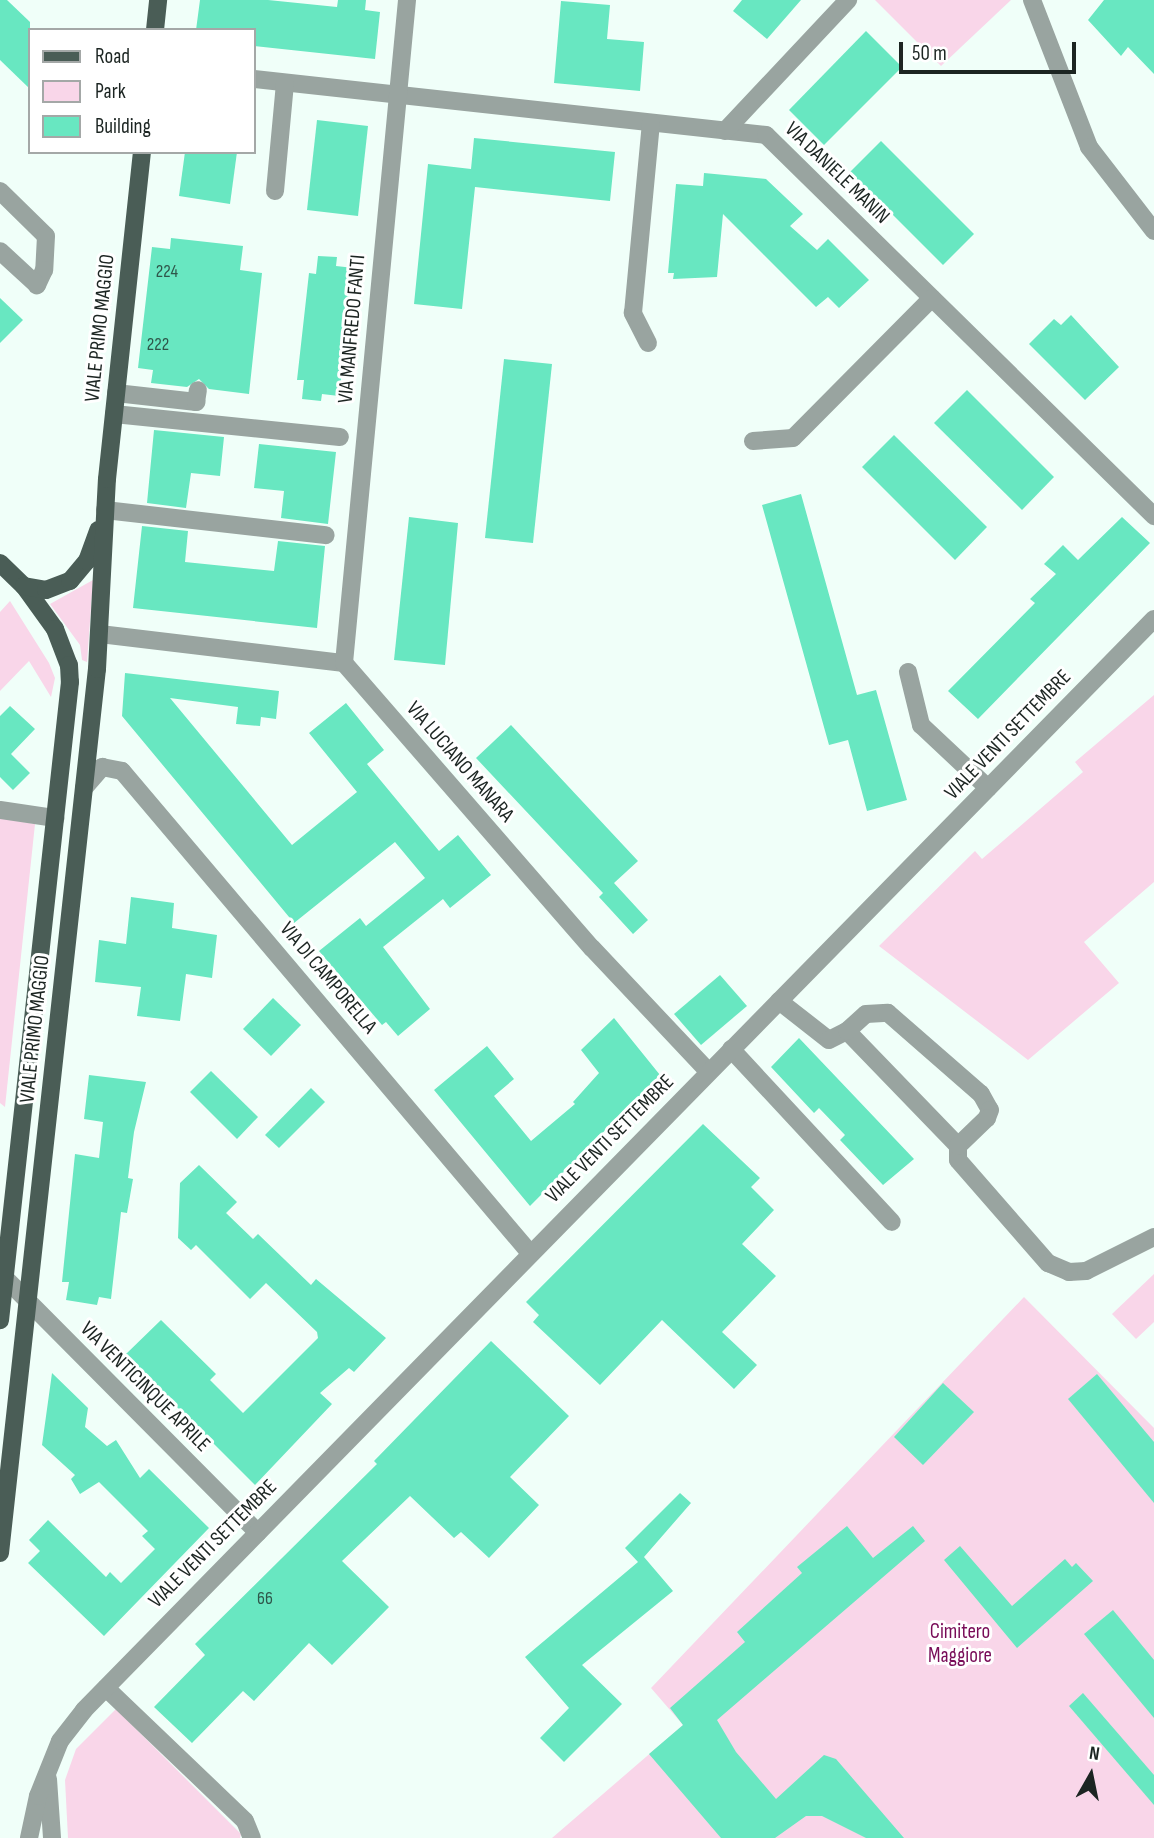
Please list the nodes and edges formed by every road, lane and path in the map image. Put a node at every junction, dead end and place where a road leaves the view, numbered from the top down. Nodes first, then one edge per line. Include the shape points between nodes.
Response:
1 (158, 0) edge
2 (407, 0) edge
3 (848, 0) edge
4 (1032, 0) edge
5 (155, 28) edge
6 (256, 79) edge
7 (285, 83) junction
8 (397, 95) junction
9 (650, 124) junction
10 (725, 131) junction
11 (142, 154) edge
12 (0, 191) edge
13 (275, 191) dead end
14 (1154, 231) edge
15 (0, 251) edge
16 (932, 298) junction
17 (648, 343) dead end
18 (198, 390) dead end
19 (116, 393) junction
20 (114, 414) junction
21 (340, 437) dead end
22 (753, 442) dead end
23 (105, 510) junction
24 (1154, 516) edge
25 (326, 536) dead end
26 (0, 563) edge
27 (24, 586) junction
28 (1154, 619) edge
29 (100, 634) junction
30 (344, 663) junction
31 (908, 672) dead end
32 (85, 788) junction
33 (988, 788) junction
34 (0, 810) edge
35 (55, 818) junction
36 (779, 1001) junction
37 (847, 1031) junction
38 (731, 1049) junction
39 (709, 1072) junction
40 (958, 1146) junction
41 (892, 1222) dead end
42 (1154, 1237) edge
43 (530, 1252) junction
44 (2, 1276) edge
45 (27, 1301) junction
46 (0, 1320) edge
47 (258, 1533) junction
48 (0, 1553) edge
49 (104, 1691) junction
50 (49, 1769) junction
51 (29, 1838) edge
52 (52, 1838) edge
53 (252, 1838) edge

1 - 5 main road
2 - 8 street, VIA MANFREDO FANTI
3 - 10 street
4 - 14 street via 1089,147
6 - 7 street, VIA DANIELE MANIN
7 - 8 street, VIA DANIELE MANIN
7 - 13 street
8 - 9 street, VIA DANIELE MANIN
8 - 30 street, VIA MANFREDO FANTI
9 - 10 street, VIA DANIELE MANIN
9 - 17 street via 633,313
10 - 16 street, VIA DANIELE MANIN via 766,135
11 - 19 main road, VIALE PRIMO MAGGIO
12 - 15 street via 46,236 44,270 37,285
16 - 22 street via 793,438
16 - 24 street, VIA DANIELE MANIN
18 - 19 street via 196,402
19 - 20 main road, VIALE PRIMO MAGGIO
20 - 21 street
20 - 23 main road, VIALE PRIMO MAGGIO
23 - 25 street
23 - 27 main road, VIALE PRIMO MAGGIO via 87,561 71,582 59,587
23 - 29 main road, VIALE PRIMO MAGGIO
26 - 27 main road, VIALE PRIMO MAGGIO
27 - 35 main road, VIALE PRIMO MAGGIO via 55,629 69,665
28 - 33 street, VIALE VENTI SETTEMBRE
29 - 30 street
29 - 32 main road, VIALE PRIMO MAGGIO
30 - 39 street, VIA LUCIANO MANARA via 592,948
31 - 33 street via 921,724
32 - 43 street, VIA DI CAMPORELLA via 102,767 122,771
32 - 45 main road, VIALE PRIMO MAGGIO
33 - 36 street, VIALE VENTI SETTEMBRE
34 - 35 street
35 - 44 main road, VIALE PRIMO MAGGIO
36 - 37 street via 829,1040
36 - 38 street, VIALE VENTI SETTEMBRE
37 - 40 street
37 - 40 street via 866,1014 887,1013 981,1094 989,1110 987,1118
38 - 39 street, VIALE VENTI SETTEMBRE
38 - 41 street
39 - 43 street, VIALE VENTI SETTEMBRE
40 - 42 street via 958,1160 1056,1268 1086,1270
43 - 47 street, VIALE VENTI SETTEMBRE
44 - 45 street, VIA VENTICINQUE APRILE
44 - 46 main road, VIALE PRIMO MAGGIO
45 - 47 street, VIA VENTICINQUE APRILE
45 - 48 main road, VIALE PRIMO MAGGIO
47 - 49 street, VIALE VENTI SETTEMBRE
49 - 50 street, VIALE VENTI SETTEMBRE via 60,1741
49 - 53 street via 245,1821
50 - 51 street, VIALE VENTI SETTEMBRE
50 - 52 street

